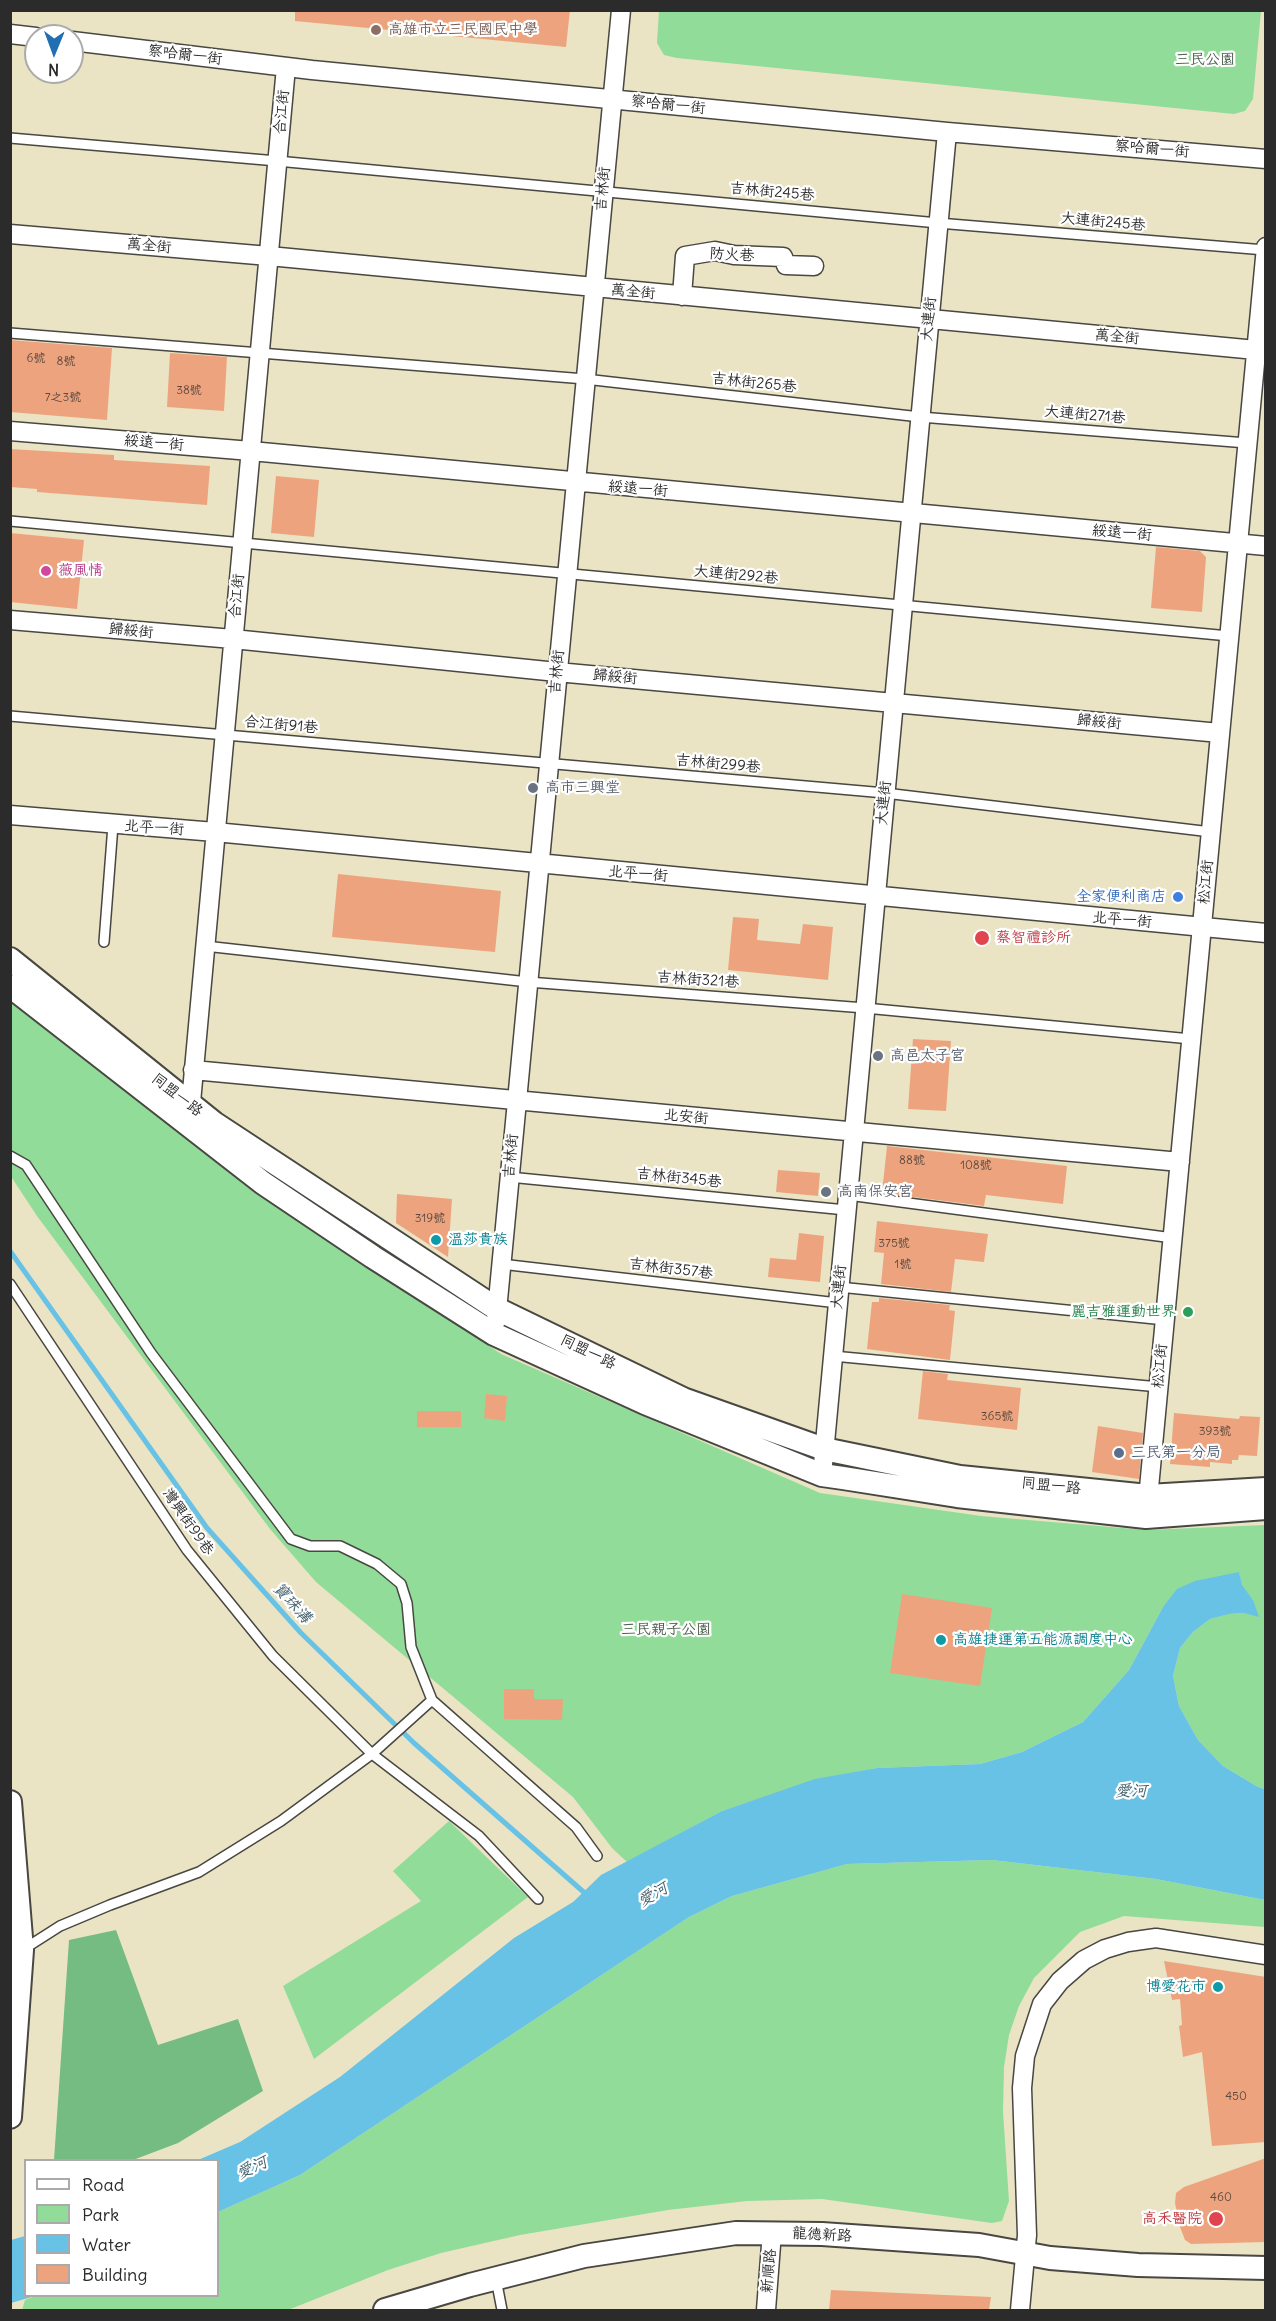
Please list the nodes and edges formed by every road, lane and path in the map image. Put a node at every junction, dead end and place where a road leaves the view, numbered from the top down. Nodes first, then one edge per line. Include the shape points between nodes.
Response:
1 (621, 10) edge
2 (84, 42) edge
3 (286, 67) junction
4 (612, 99) junction
5 (946, 132) junction
6 (10, 138) edge
7 (1266, 159) edge
8 (278, 160) junction
9 (603, 191) junction
10 (938, 223) junction
11 (10, 234) edge
12 (1265, 248) edge
13 (269, 256) junction
14 (814, 266) dead end
15 (594, 288) junction
16 (682, 296) junction
17 (929, 319) junction
18 (10, 333) edge
19 (1256, 350) junction
20 (260, 352) junction
21 (585, 380) junction
22 (920, 417) junction
23 (10, 430) edge
24 (1247, 443) junction
25 (251, 451) junction
26 (575, 483) junction
27 (911, 514) junction
28 (10, 521) edge
29 (242, 542) junction
30 (1238, 543) junction
31 (1266, 546) edge
32 (567, 574) junction
33 (903, 606) junction
34 (10, 620) edge
35 (1229, 636) junction
36 (233, 639) junction
37 (557, 672) junction
38 (894, 703) junction
39 (10, 716) edge
40 (1220, 733) junction
41 (224, 735) junction
42 (548, 764) junction
43 (885, 793) junction
44 (10, 815) edge
45 (113, 825) junction
46 (215, 832) junction
47 (1211, 832) junction
48 (539, 865) junction
49 (876, 897) junction
50 (1202, 928) junction
51 (1266, 933) edge
52 (104, 942) dead end
53 (205, 946) junction
54 (10, 959) edge
55 (528, 982) junction
56 (10, 986) edge
57 (865, 1008) junction
58 (1191, 1039) junction
59 (193, 1070) junction
60 (516, 1101) junction
61 (190, 1115) junction
62 (854, 1132) junction
63 (10, 1156) edge
64 (1180, 1162) junction
65 (509, 1177) junction
66 (847, 1203) junction
67 (1173, 1238) junction
68 (501, 1264) junction
69 (10, 1284) edge
70 (839, 1295) junction
71 (497, 1309) junction
72 (1165, 1320) junction
73 (494, 1334) junction
74 (833, 1356) junction
75 (1158, 1387) junction
76 (824, 1449) junction
77 (822, 1475) junction
78 (1266, 1489) edge
79 (1147, 1507) junction
80 (1266, 1508) edge
81 (432, 1700) junction
82 (372, 1754) junction
83 (10, 1802) edge
84 (597, 1856) dead end
85 (538, 1899) dead end
86 (16, 1955) edge
87 (1266, 1955) edge
88 (10, 2117) edge
89 (772, 2232) junction
90 (1025, 2253) junction
91 (1266, 2268) edge
92 (496, 2279) junction
93 (386, 2310) edge
94 (502, 2310) edge
95 (766, 2310) edge
96 (1020, 2310) edge

1 - 4 street, 吉林街
2 - 3 street, 察哈爾一街
3 - 4 street, 察哈爾一街
3 - 8 street, 合江街
4 - 5 street, 察哈爾一街
4 - 9 street, 吉林街
5 - 7 street, 察哈爾一街
5 - 10 street, 大連街
6 - 8 lane, 吉林街245巷
8 - 9 lane, 吉林街245巷
8 - 13 street, 合江街
9 - 10 lane, 吉林街245巷
9 - 15 street, 吉林街
10 - 12 lane, 大連街245巷
10 - 17 street, 大連街
11 - 13 street, 萬全街
12 - 19 street, 松江街
13 - 15 street, 萬全街
13 - 20 street, 合江街
14 - 16 street, 防火巷 via 786,265 783,257 715,251 685,256
15 - 16 street, 萬全街
15 - 21 street, 吉林街
16 - 17 street, 萬全街
17 - 19 street, 萬全街
17 - 22 street, 大連街
18 - 20 lane, 吉林街265巷
19 - 24 street, 松江街
20 - 21 lane, 吉林街265巷
20 - 25 street, 合江街
21 - 22 lane, 吉林街265巷
21 - 26 street, 吉林街
22 - 24 lane, 大連街271巷
22 - 27 street, 大連街
23 - 25 street, 綏遠一街
24 - 30 street, 松江街
25 - 26 street, 綏遠一街
25 - 29 street, 合江街
26 - 27 street, 綏遠一街
26 - 32 street, 吉林街
27 - 30 street, 綏遠一街
27 - 33 street, 大連街
28 - 29 lane, 大連街292巷
29 - 32 lane, 大連街292巷
29 - 36 street, 合江街
30 - 31 street, 綏遠一街
30 - 35 street, 松江街
32 - 33 lane, 大連街292巷
32 - 37 street, 吉林街
33 - 35 lane, 大連街292巷
33 - 38 street, 大連街
34 - 36 street, 歸綏街
35 - 40 street, 松江街
36 - 37 street, 歸綏街
36 - 41 street, 合江街
37 - 38 street, 歸綏街
37 - 42 street, 吉林街
38 - 40 street, 歸綏街
38 - 43 street, 大連街
39 - 41 lane, 合江街91巷
40 - 47 street, 松江街
41 - 42 lane, 合江街91巷
41 - 46 street, 合江街
42 - 43 lane, 吉林街299巷
42 - 48 street, 吉林街
43 - 47 lane, 吉林街299巷
43 - 49 street, 大連街
44 - 45 street, 北平一街
45 - 46 street, 北平一街
45 - 52 lane
46 - 48 street, 北平一街
46 - 53 street, 合江街
47 - 50 street, 松江街
48 - 49 street, 北平一街
48 - 55 street, 吉林街
49 - 50 street, 北平一街
49 - 57 street, 大連街
50 - 51 street, 北平一街
50 - 58 street, 松江街
53 - 55 lane, 吉林街321巷
53 - 59 street, 合江街
54 - 61 street, 同盟一路
55 - 57 lane, 吉林街321巷
55 - 60 street, 吉林街
56 - 61 street, 同盟一路
57 - 58 lane, 吉林街321巷
57 - 62 street, 大連街
58 - 64 street, 松江街
59 - 60 street, 北安街
59 - 61 street, 合江街
60 - 62 street, 北安街
60 - 65 street, 吉林街
61 - 71 street, 同盟一路 via 214,1123
61 - 73 street, 同盟一路 via 263,1183
62 - 64 street, 北安街
62 - 66 street, 大連街
63 - 81 lane via 26,1165 151,1353 291,1539 310,1546 340,1546 377,1564 401,1584 411,1647
64 - 67 street, 松江街
65 - 66 lane, 吉林街345巷
65 - 68 street, 吉林街
66 - 67 lane, 吉林街345巷
66 - 70 street, 大連街
67 - 72 street, 松江街
68 - 70 lane, 吉林街357巷
68 - 71 street, 吉林街
69 - 82 lane, 灣興街99巷 via 187,1550 273,1656
70 - 72 lane, 吉林街357巷
70 - 74 street, 大連街
71 - 73 street, 吉林街
71 - 76 street, 同盟一路 via 683,1399
72 - 75 street, 松江街
73 - 77 street, 同盟一路 via 645,1403
74 - 75 lane
74 - 76 street, 大連街
75 - 79 street, 松江街
76 - 77 street, 大連街
76 - 79 street, 同盟一路 via 960,1477
77 - 79 street, 同盟一路 via 957,1496
78 - 79 street, 同盟一路
79 - 80 street, 同盟一路
81 - 82 lane
81 - 84 lane via 576,1827
82 - 85 lane, 灣興街99巷 via 479,1836
82 - 86 lane via 281,1821 199,1872 60,1926
83 - 86 street
86 - 88 street
87 - 90 street via 1156,1938 1105,1949 1084,1960 1060,1981 1042,2004 1025,2056
89 - 90 street, 龍德新路 via 979,2246
89 - 92 street, 龍德新路 via 736,2233 584,2256
89 - 95 street, 新順路
90 - 91 street, 龍德新路 via 1138,2265
90 - 96 street
92 - 93 street, 龍德新路
92 - 94 lane

